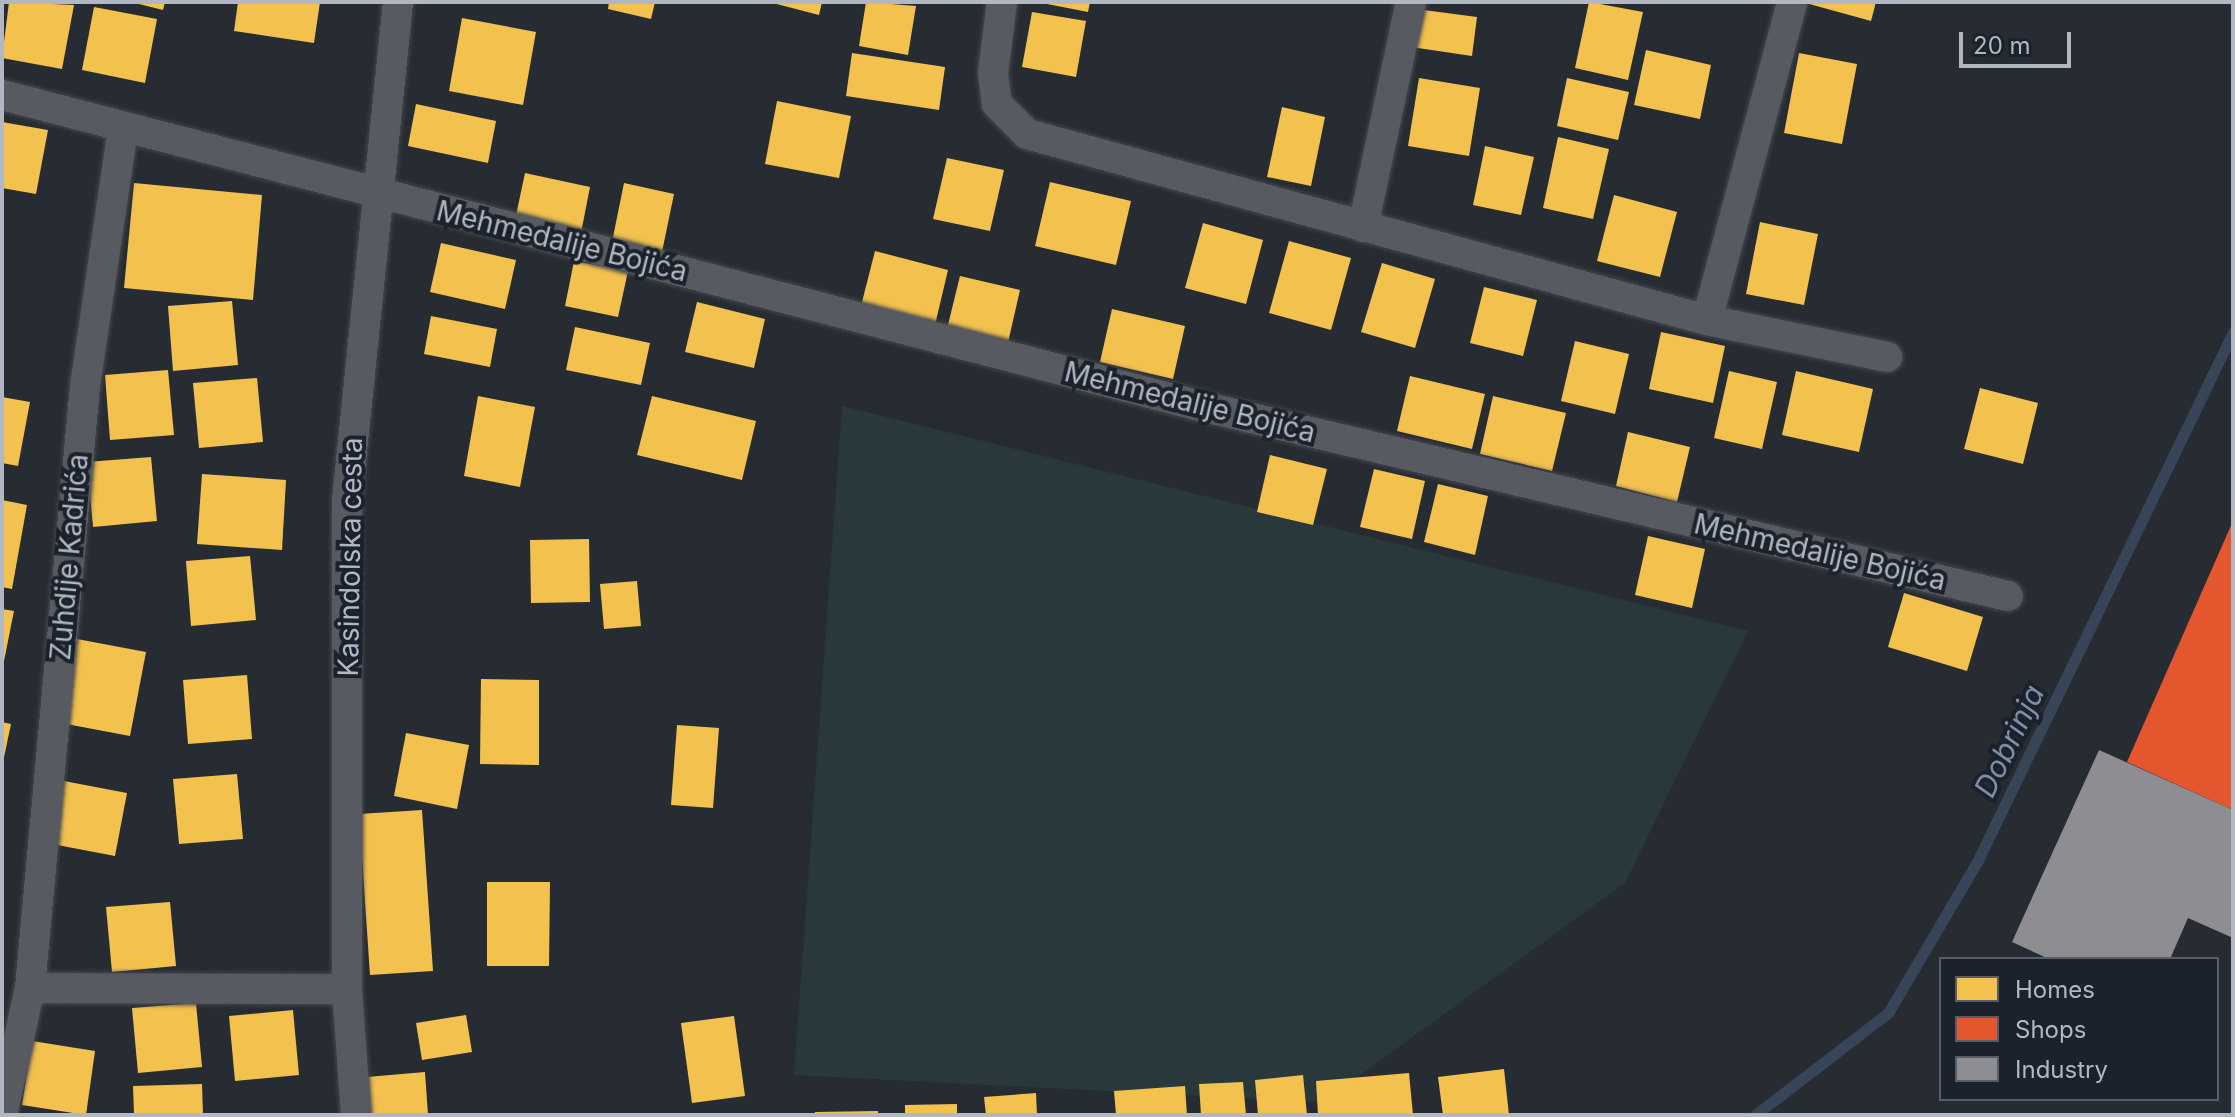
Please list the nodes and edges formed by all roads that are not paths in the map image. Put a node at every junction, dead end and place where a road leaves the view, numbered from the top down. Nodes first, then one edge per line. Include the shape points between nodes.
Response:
1 (398, 2) edge
2 (1002, 2) edge
3 (1411, 2) edge
4 (1792, 2) edge
5 (2, 95) edge
6 (123, 128) junction
7 (375, 193) junction
8 (1363, 227) junction
9 (1707, 320) junction
10 (1887, 357) dead end
11 (2008, 596) dead end
12 (30, 988) junction
13 (347, 989) junction
14 (2, 1115) edge
15 (356, 1115) edge

1 - 7 street, Kasindolska cesta
2 - 8 street via 993,73 997,104 1027,134
3 - 8 street
4 - 9 street
5 - 6 street
6 - 7 street
6 - 12 street, Zuhdije Kadrića via 85,386
7 - 11 street, Mehmedalije Bojića via 1196,405
7 - 13 street, Kasindolska cesta via 347,500
8 - 9 street
9 - 10 street
12 - 13 street
12 - 14 street, Zuhdije Kadrića
13 - 15 street, Kasindolska cesta

